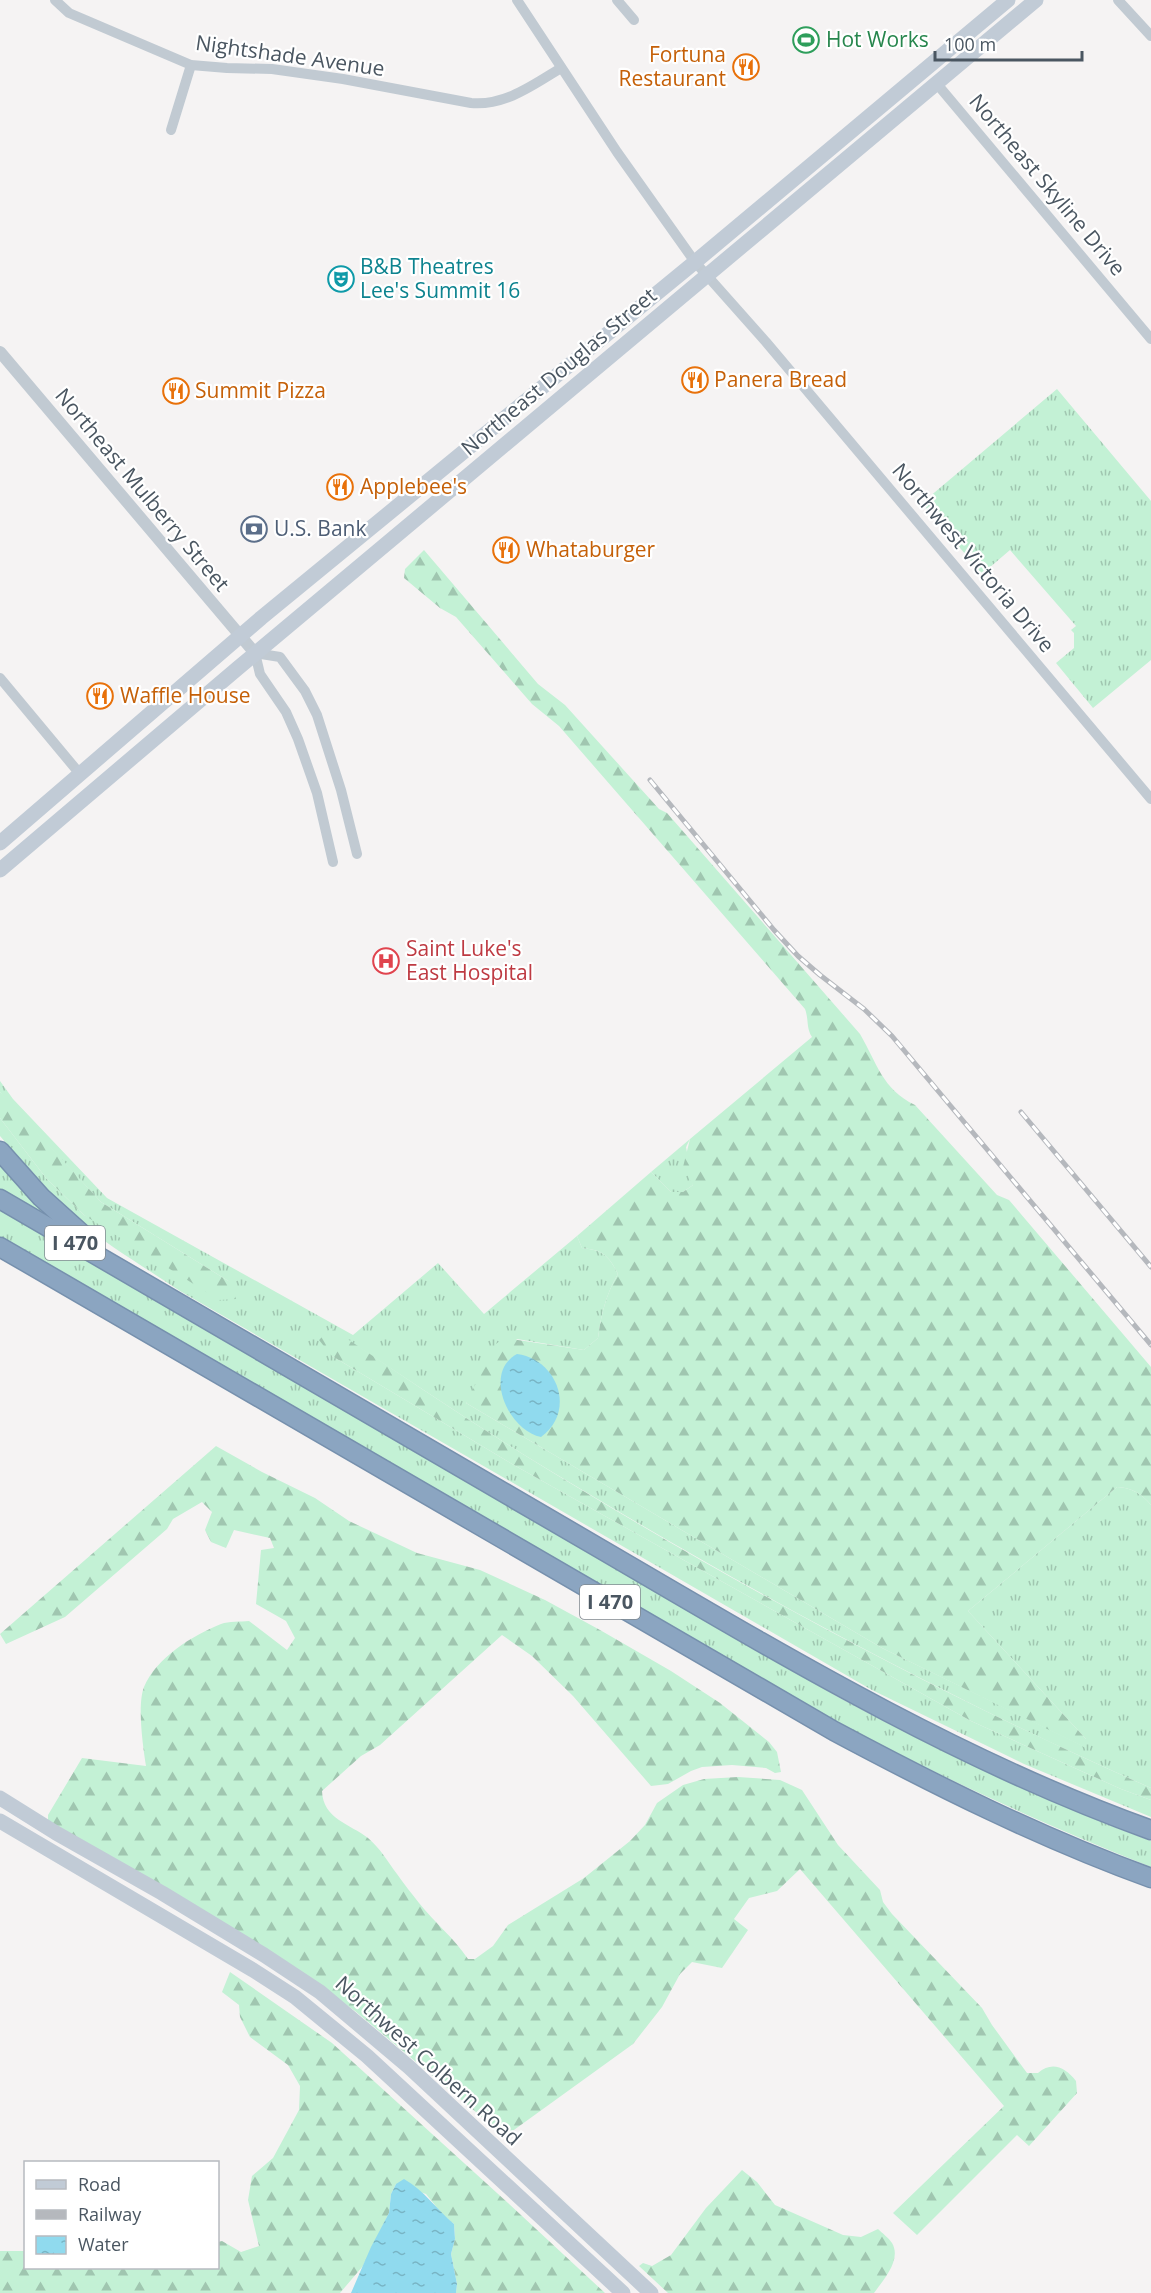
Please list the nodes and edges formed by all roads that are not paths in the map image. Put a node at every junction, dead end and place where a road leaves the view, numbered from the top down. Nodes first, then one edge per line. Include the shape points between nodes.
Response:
1 (55, 0) edge
2 (518, 0) edge
3 (617, 0) edge
4 (1008, 0) edge
5 (1036, 0) edge
6 (1118, 0) edge
7 (634, 20) dead end
8 (1151, 36) edge
9 (940, 56) junction
10 (191, 65) junction
11 (561, 68) junction
12 (937, 84) junction
13 (171, 130) dead end
14 (695, 262) junction
15 (707, 276) junction
16 (1151, 339) edge
17 (0, 352) edge
18 (241, 636) junction
19 (255, 653) junction
20 (0, 678) edge
21 (80, 774) junction
22 (1151, 799) edge
23 (0, 843) edge
24 (357, 854) dead end
25 (333, 862) dead end
26 (0, 870) edge
27 (0, 1151) edge
28 (0, 1199) edge
29 (0, 1247) edge
30 (0, 1262) edge
31 (150, 1287) junction
32 (84, 1297) junction
33 (0, 1798) edge
34 (0, 1821) edge
35 (1151, 1830) edge
36 (1151, 1878) edge
37 (623, 2293) edge
38 (651, 2293) edge

1 - 10 street, Nightshade Avenue via 69,13
2 - 11 street, Northwest Victoria Drive
3 - 7 street
4 - 9 main road, Northeast Douglas Street
5 - 12 main road, Northeast Douglas Street
6 - 8 street
9 - 12 main road via 932,75
9 - 14 main road, Northeast Douglas Street
10 - 11 street, Nightshade Avenue via 272,69 485,104 507,99
10 - 13 street
11 - 14 street, Northwest Victoria Drive
12 - 15 main road, Northeast Douglas Street
12 - 16 street, Northeast Skyline Drive
14 - 15 street, Northwest Victoria Drive
14 - 18 main road, Northeast Douglas Street
15 - 19 main road, Northeast Douglas Street
15 - 22 street, Northwest Victoria Drive
17 - 18 street, Northeast Mulberry Street
18 - 19 street, Northeast Mulberry Street
18 - 21 main road, Northeast Douglas Street
19 - 24 street via 280,657 305,690 321,726
19 - 25 street via 260,674 286,711 298,739 317,793
19 - 26 main road, Northeast Douglas Street
20 - 21 street
21 - 23 main road, Northeast Douglas Street
27 - 31 highway via 83,1237
28 - 31 highway, I 470
29 - 32 highway, I 470
30 - 32 highway
31 - 35 highway, I 470 via 779,1653 945,1741 1041,1786
32 - 36 highway, I 470 via 834,1731 1036,1832
33 - 38 main road, Northwest Colbern Road via 193,1911 320,1992 393,2053
34 - 37 main road, Northwest Colbern Road via 295,1997 368,2056

